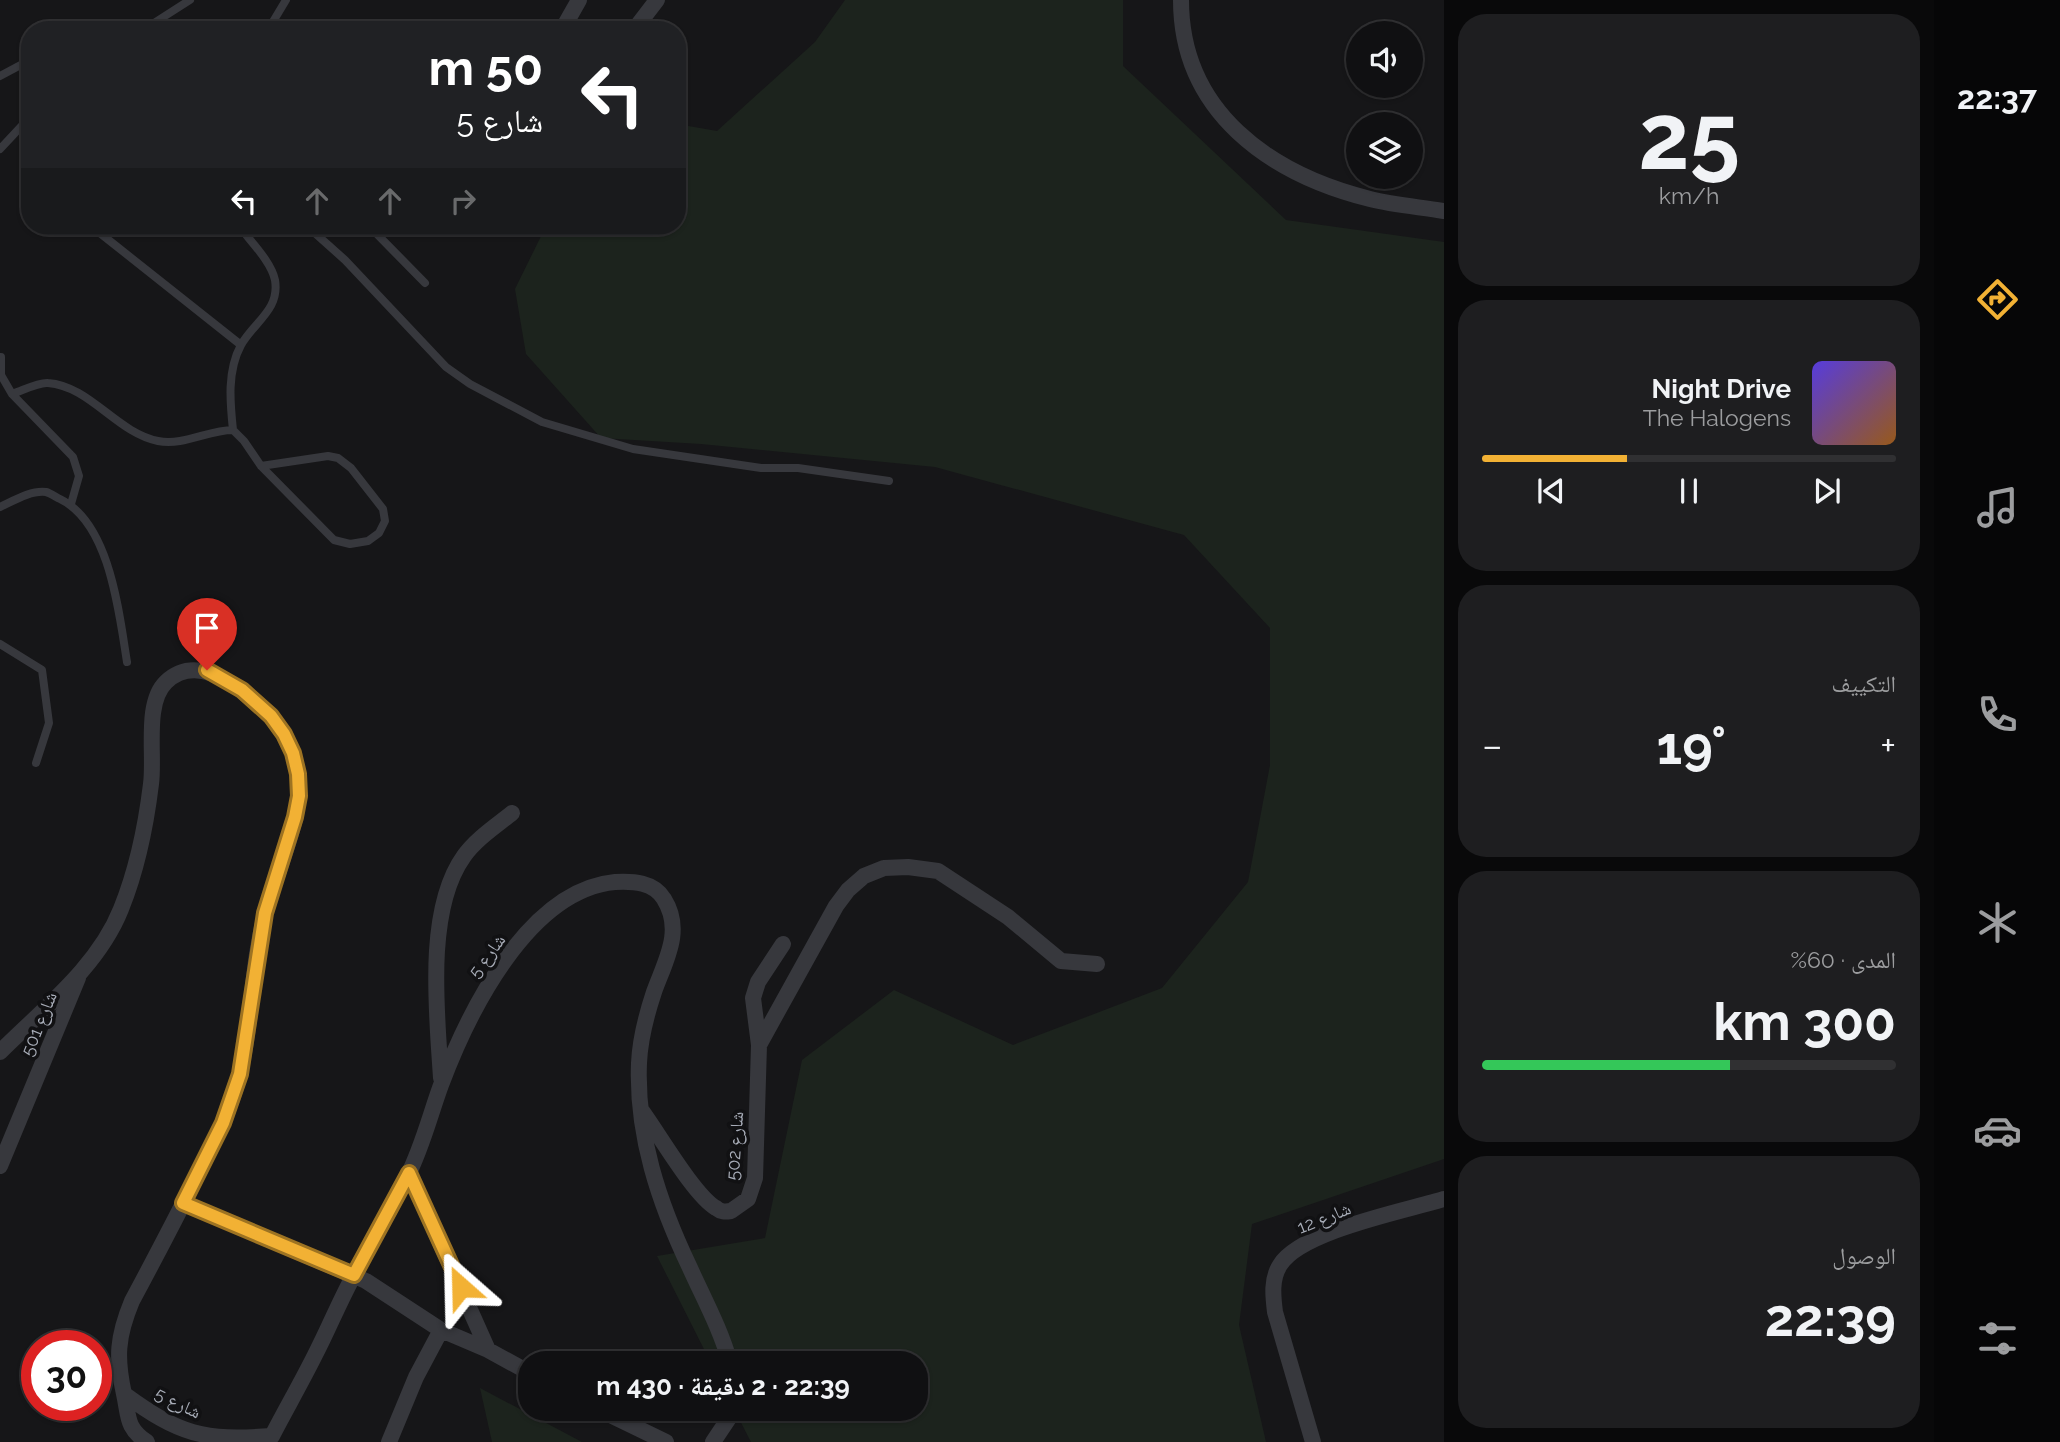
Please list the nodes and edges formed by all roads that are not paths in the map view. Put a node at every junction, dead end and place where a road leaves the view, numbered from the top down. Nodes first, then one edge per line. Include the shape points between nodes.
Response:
1 (190, 0) edge
2 (286, 0) edge
3 (579, 0) edge
4 (657, 0) edge
5 (1181, 0) edge
6 (157, 21) edge
7 (273, 21) edge
8 (567, 21) edge
9 (641, 21) edge
10 (21, 65) edge
11 (0, 76) edge
12 (21, 127) edge
13 (0, 149) edge
14 (1444, 211) edge
15 (102, 235) edge
16 (246, 235) edge
17 (317, 235) edge
18 (378, 235) edge
19 (425, 283) dead end
20 (241, 345) junction
21 (1, 357) edge
22 (12, 394) junction
23 (233, 430) junction
24 (261, 466) junction
25 (889, 481) dead end
26 (71, 504) junction
27 (0, 507) edge
28 (0, 644) edge
29 (127, 662) dead end
30 (36, 763) dead end
31 (512, 813) dead end
32 (783, 944) dead end
33 (1097, 964) dead end
34 (80, 973) junction
35 (759, 1045) junction
36 (0, 1052) edge
37 (441, 1084) junction
38 (642, 1111) junction
39 (0, 1166) edge
40 (409, 1173) junction
41 (1444, 1199) edge
42 (183, 1203) junction
43 (354, 1275) junction
44 (441, 1331) junction
45 (488, 1350) junction
46 (726, 1351) edge
47 (518, 1366) edge
48 (124, 1394) junction
49 (623, 1421) edge
50 (727, 1421) edge
51 (276, 1439) edge
52 (147, 1442) edge
53 (389, 1442) edge
54 (666, 1442) edge
55 (713, 1442) edge
56 (1314, 1442) edge

1 - 6 lane
2 - 7 lane
3 - 8 street
4 - 9 street
5 - 14 street via 1182,34 1193,69 1221,116 1241,135 1290,170 1331,186 1371,199
10 - 11 lane
12 - 13 lane
15 - 20 lane
16 - 20 lane via 275,278 275,296
17 - 25 lane via 446,367 542,422 633,449
18 - 19 lane
20 - 23 lane via 229,401
21 - 22 lane via 1,375
22 - 23 lane via 46,382 70,389 138,433 159,441
22 - 26 lane via 74,457 79,476
23 - 24 lane
24 - 24 lane via 334,540 350,544 368,541 385,522 383,509 338,458
26 - 27 lane via 46,492
26 - 29 lane via 94,534 110,571
28 - 30 lane via 41,670 49,723
31 - 37 street via 464,855 444,896 437,962
32 - 35 street, شارع 502 via 761,975 753,998
33 - 35 street via 1061,961 1008,917 938,871 884,868 864,876 836,906
34 - 36 street
34 - 39 street, شارع 501
34 - 42 street via 102,945 132,881 151,783 154,702 165,682 185,671 207,670 242,690 271,716 293,753 299,796 265,913 240,1074 223,1123
35 - 38 street, شارع 502 via 755,1178 748,1199 731,1212 710,1204
37 - 38 street, شارع 5 via 480,998 530,930 574,894 626,881 659,893 672,918 673,944 653,994 639,1061
37 - 40 street, شارع 5
38 - 46 street, شارع 5 via 643,1139 653,1175
40 - 43 street, شارع 5
40 - 45 street
41 - 56 street, شارع 12 via 1335,1231 1286,1256 1275,1273 1275,1312
42 - 43 street
42 - 48 street via 132,1301 122,1331 118,1373
43 - 44 street
43 - 51 street, شارع 5
44 - 45 street
44 - 53 street
45 - 47 street
48 - 51 street, شارع 5 via 187,1432 230,1439
48 - 52 street via 128,1423
49 - 54 street
50 - 55 street

